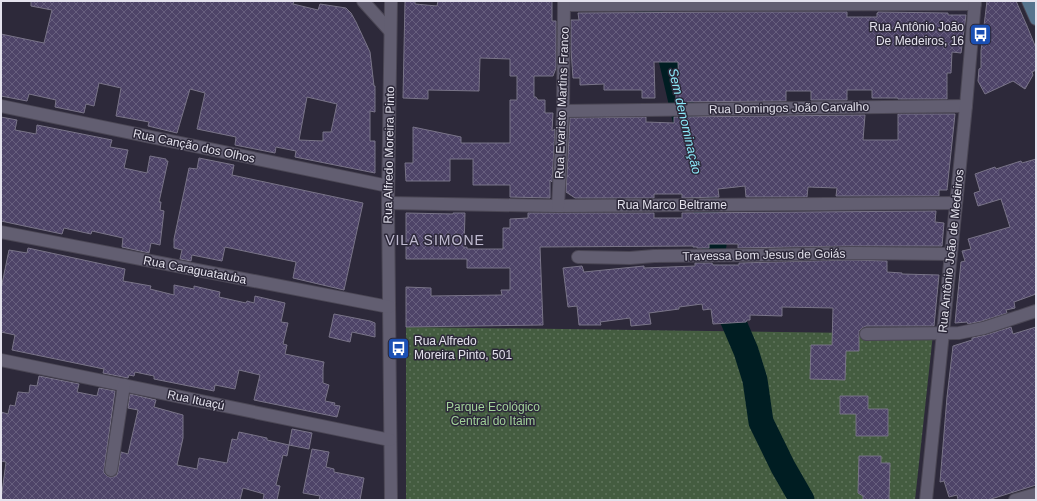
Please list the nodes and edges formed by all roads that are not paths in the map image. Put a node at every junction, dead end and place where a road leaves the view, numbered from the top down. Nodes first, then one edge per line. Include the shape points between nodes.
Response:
1 (363, 1) edge
2 (391, 1) edge
3 (1028, 1) edge
4 (975, 2) edge
5 (564, 3) edge
6 (1036, 19) edge
7 (390, 31) junction
8 (1, 106) edge
9 (966, 106) junction
10 (563, 111) junction
11 (388, 186) junction
12 (388, 203) junction
13 (956, 203) junction
14 (558, 206) junction
15 (1, 232) edge
16 (951, 254) junction
17 (578, 257) dead end
18 (389, 307) junction
19 (1036, 311) edge
20 (866, 334) dead end
21 (943, 334) junction
22 (1, 360) edge
23 (124, 385) junction
24 (390, 440) junction
25 (111, 470) dead end
26 (1036, 494) edge
27 (391, 500) edge
28 (926, 500) edge
29 (1015, 500) edge

1 - 7 street
2 - 7 street, Rua Alfredo Moreira Pinto
3 - 6 main road
4 - 5 street
4 - 9 street, Rua Antônio João de Medeiros
5 - 10 street, Rua Evaristo Martins Franco
7 - 11 street, Rua Alfredo Moreira Pinto
8 - 11 street, Rua Canção dos Olhos
9 - 10 street, Rua Domingos João Carvalho
9 - 13 street, Rua Antônio João de Medeiros
10 - 14 street, Rua Evaristo Martins Franco
11 - 12 street, Rua Alfredo Moreira Pinto
12 - 14 street, Rua Marco Beltrame
12 - 18 street, Rua Alfredo Moreira Pinto
13 - 14 street, Rua Marco Beltrame
13 - 16 street, Rua Antônio João de Medeiros
15 - 18 street, Rua Caraguatatuba
16 - 17 street, Travessa Bom Jesus de Goiás
16 - 21 street, Rua Antônio João de Medeiros
18 - 24 street, Rua Alfredo Moreira Pinto
19 - 21 street via 972,331
20 - 21 street
21 - 28 street, Rua Antônio João de Medeiros
22 - 23 street, Rua Ituaçú
23 - 24 street, Rua Ituaçú
23 - 25 street
24 - 27 street, Rua Alfredo Moreira Pinto
26 - 29 street

